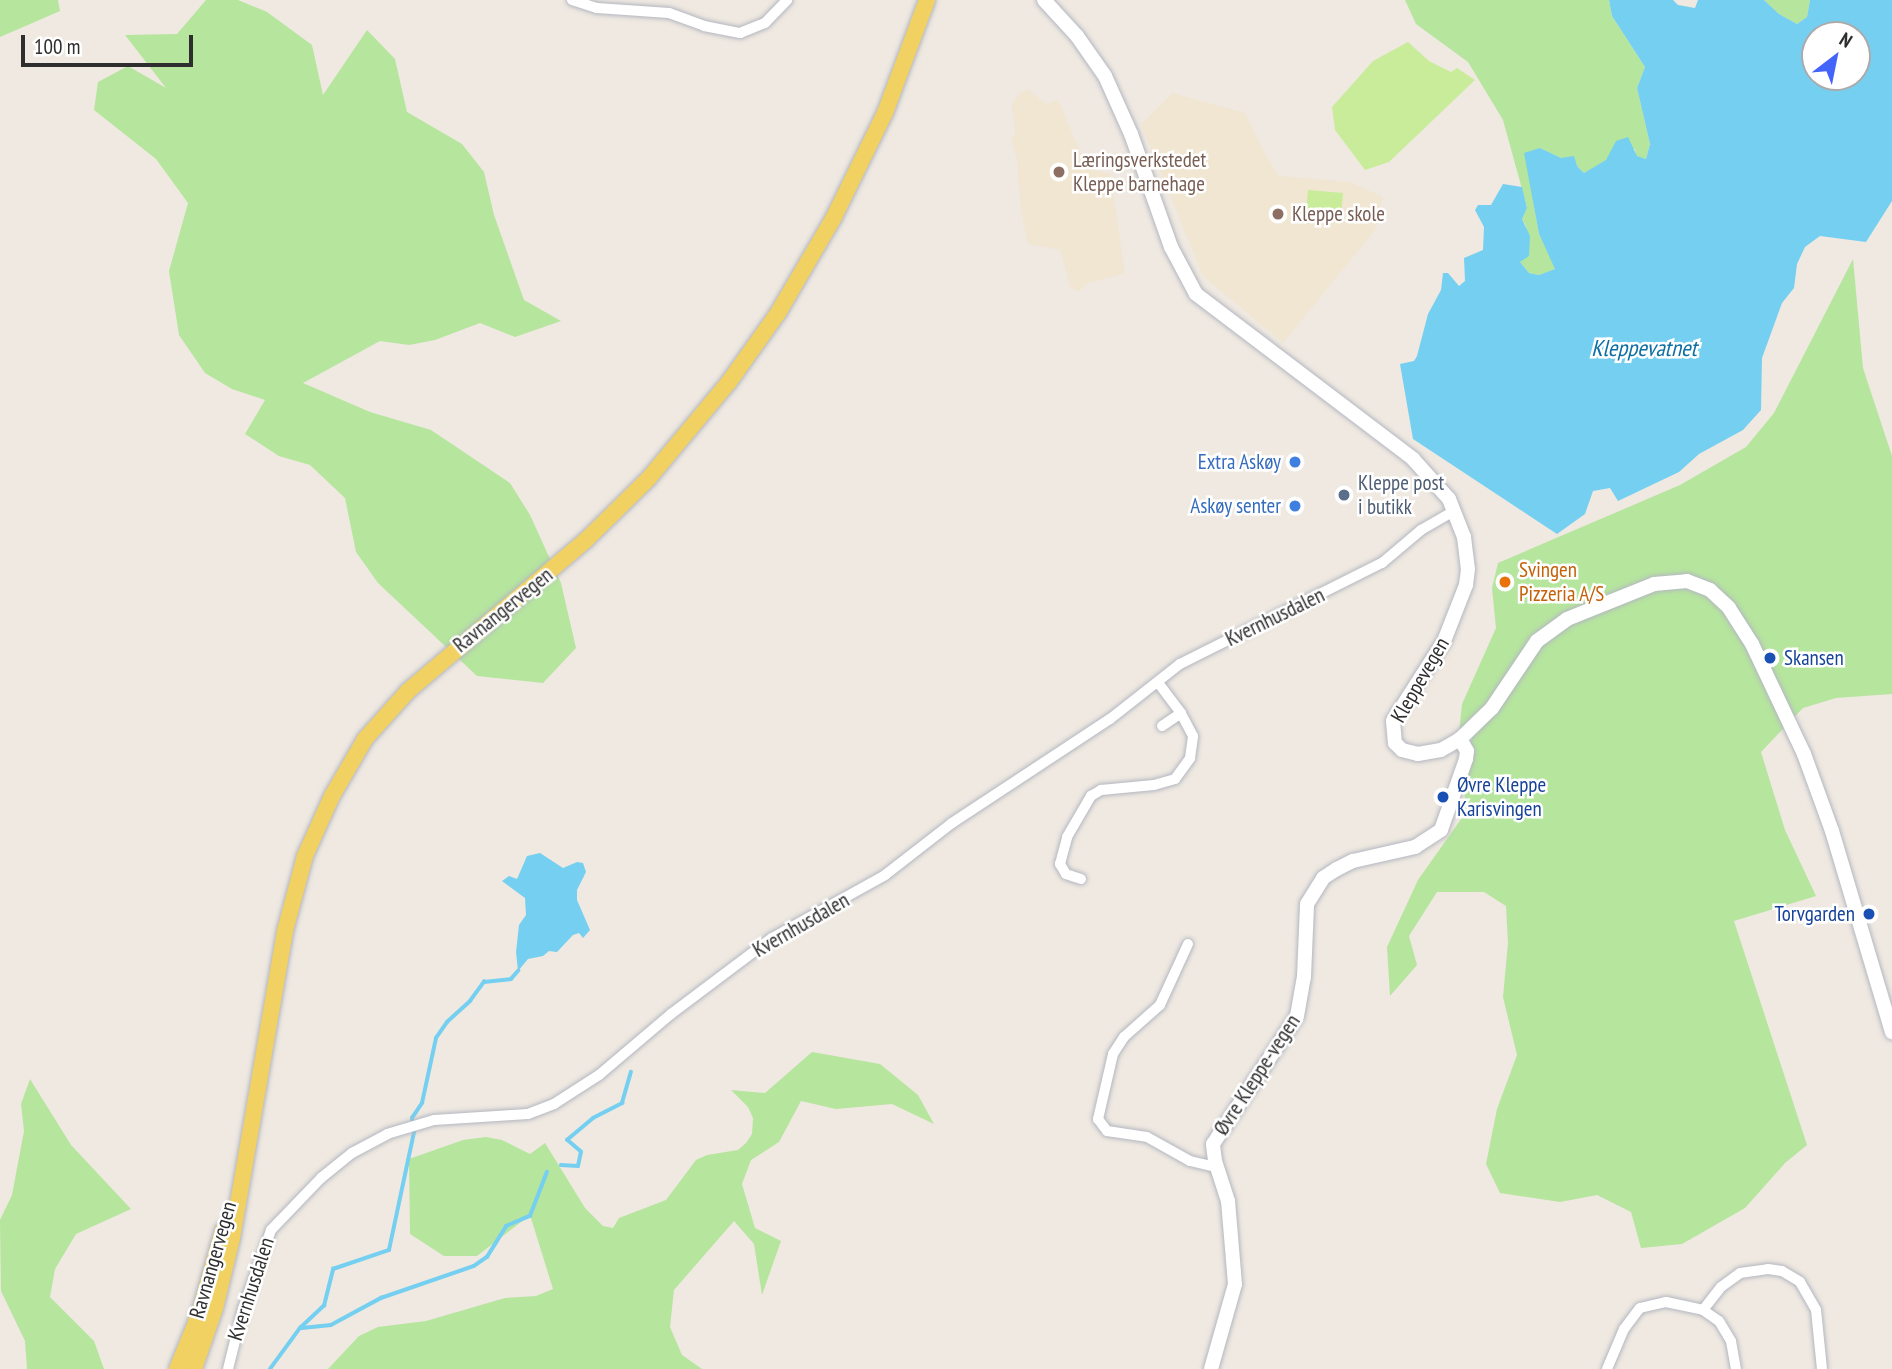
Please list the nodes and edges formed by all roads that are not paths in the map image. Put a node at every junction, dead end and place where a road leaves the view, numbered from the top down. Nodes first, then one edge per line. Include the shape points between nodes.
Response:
1 (572, 0) edge
2 (787, 0) edge
3 (917, 0) edge
4 (928, 0) edge
5 (936, 0) edge
6 (1044, 0) edge
7 (921, 19) junction
8 (878, 124) junction
9 (1454, 511) junction
10 (1158, 683) junction
11 (1181, 713) junction
12 (1162, 726) dead end
13 (1461, 739) junction
14 (1081, 879) dead end
15 (1188, 944) dead end
16 (1892, 1032) edge
17 (245, 1150) junction
18 (1216, 1167) junction
19 (1703, 1310) junction
20 (177, 1369) edge
21 (194, 1369) edge
22 (228, 1369) edge
23 (1211, 1369) edge
24 (1607, 1369) edge
25 (1735, 1369) edge
26 (1822, 1369) edge

1 - 2 street via 597,8 669,13 740,33 765,23
3 - 8 main road, Ravnangervegen via 879,109
4 - 7 main road, Ravnangervegen
5 - 7 main road
6 - 9 main road, Kleppevegen via 1105,76 1171,247 1196,294 1413,459 1443,490
7 - 8 main road, Ravnangervegen
8 - 17 main road, Ravnangervegen via 818,247 707,411 649,478 586,540 408,691 353,758 317,825 295,888
9 - 10 street, Kvernhusdalen via 1421,530 1382,563 1190,658
9 - 13 main road, Kleppevegen via 1464,537 1466,585 1444,641 1398,709 1392,730 1395,743 1409,753 1431,753
10 - 11 street
10 - 22 street, Kvernhusdalen via 952,823 885,875 772,938 671,1014 610,1068 554,1104 528,1114 434,1120 387,1134 352,1153 271,1230
11 - 12 street
11 - 14 street via 1193,736 1190,758 1175,779 1101,790 1091,796 1067,837 1060,864 1066,874
13 - 16 main road, Kleppevegen via 1492,708 1537,641 1567,620 1654,584 1687,581 1710,590 1729,608 1752,643 1804,754
13 - 18 main road, Øvre Kleppe-vegen via 1466,759 1446,821 1435,835 1415,847 1353,861 1323,878 1315,888 1307,904 1304,977 1297,1016 1216,1137
15 - 18 street, Øvre Kleppe-vegen via 1160,1005 1124,1037 1113,1054 1098,1119 1107,1131 1147,1136 1190,1161
17 - 20 main road, Ravnangervegen via 211,1276
17 - 21 main road, Ravnangervegen via 245,1172 221,1287
18 - 23 main road, Øvre Kleppe-vegen via 1228,1201 1235,1284
19 - 24 street via 1666,1303 1640,1308 1624,1329
19 - 25 street via 1727,1331
19 - 26 street via 1721,1287 1740,1273 1782,1271 1800,1282 1816,1310

